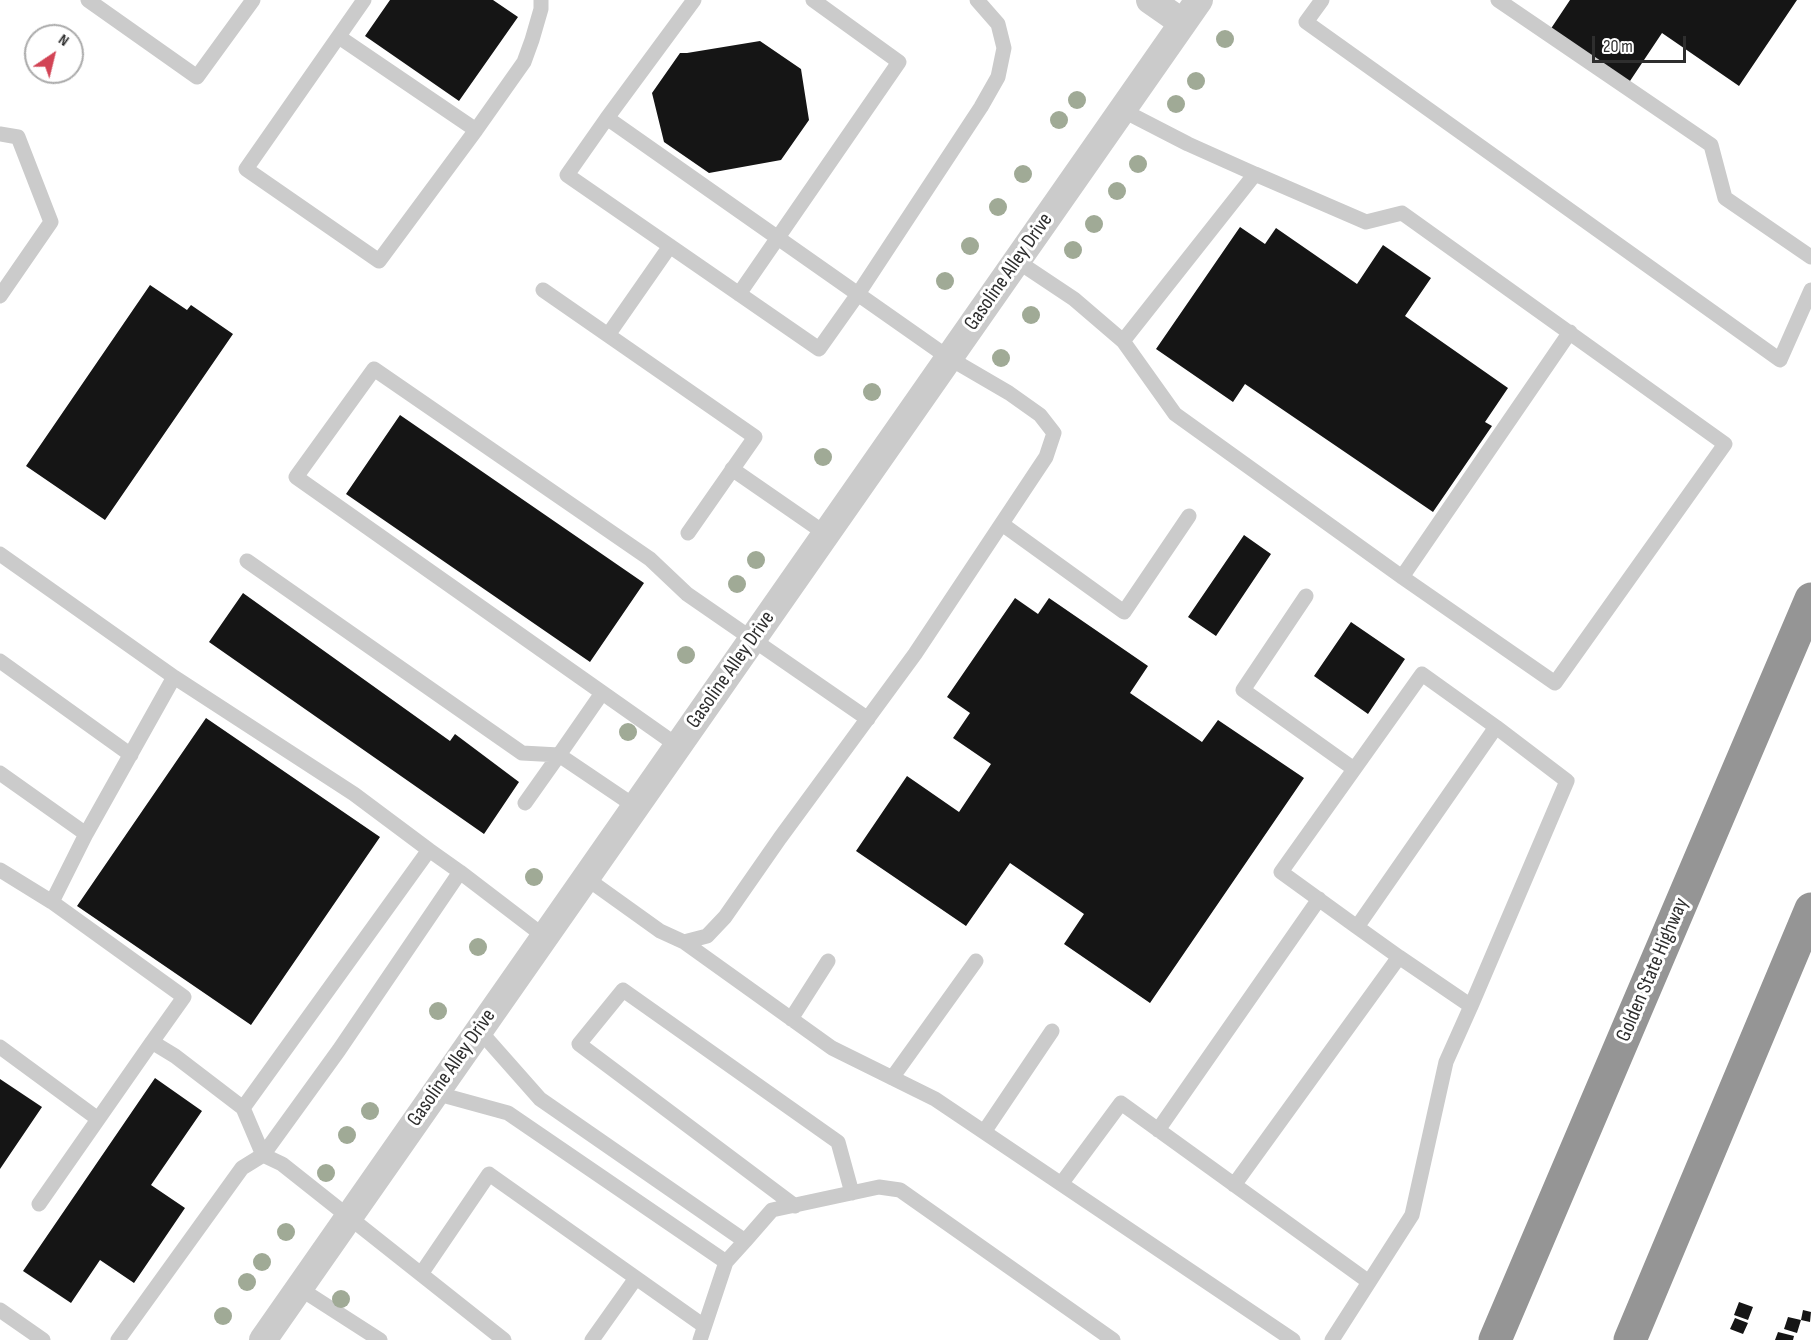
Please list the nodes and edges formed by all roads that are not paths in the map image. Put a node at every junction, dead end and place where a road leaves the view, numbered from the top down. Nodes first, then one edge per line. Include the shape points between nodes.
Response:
1 (88, 0) edge
2 (364, 0) edge
3 (541, 0) edge
4 (694, 0) edge
5 (813, 0) edge
6 (977, 0) edge
7 (1150, 0) edge
8 (1199, 0) edge
9 (1322, 0) edge
10 (1498, 0) edge
11 (249, 2) edge
12 (1183, 23) junction
13 (339, 38) junction
14 (1122, 110) junction
15 (607, 118) junction
16 (476, 130) junction
17 (0, 134) edge
18 (1255, 174) junction
19 (777, 238) junction
20 (670, 246) junction
21 (1811, 257) edge
22 (1017, 261) junction
23 (543, 290) dead end
24 (1811, 290) edge
25 (739, 294) junction
26 (858, 294) junction
27 (0, 296) edge
28 (1570, 332) junction
29 (608, 335) junction
30 (1123, 341) junction
31 (949, 358) junction
32 (732, 469) junction
33 (1189, 516) dead end
34 (1002, 524) junction
35 (688, 533) dead end
36 (826, 534) junction
37 (0, 554) edge
38 (248, 561) dead end
39 (1402, 577) junction
40 (1306, 596) dead end
41 (1811, 599) edge
42 (752, 640) junction
43 (0, 661) edge
44 (174, 677) junction
45 (602, 693) junction
46 (868, 719) junction
47 (1496, 727) junction
48 (678, 746) junction
49 (130, 755) junction
50 (559, 755) junction
51 (1354, 769) junction
52 (0, 773) edge
53 (525, 803) dead end
54 (636, 807) junction
55 (86, 834) junction
56 (429, 850) junction
57 (0, 870) edge
58 (460, 872) junction
59 (586, 878) junction
60 (1319, 899) junction
61 (52, 902) junction
62 (1811, 909) edge
63 (1357, 927) junction
64 (545, 937) junction
65 (684, 942) junction
66 (1399, 957) junction
67 (828, 961) dead end
68 (976, 961) dead end
69 (1471, 1006) junction
70 (791, 1019) junction
71 (479, 1030) junction
72 (1052, 1031) dead end
73 (152, 1042) junction
74 (0, 1047) edge
75 (892, 1078) junction
76 (435, 1094) junction
77 (243, 1108) junction
78 (98, 1119) junction
79 (1158, 1130) junction
80 (984, 1132) junction
81 (263, 1155) junction
82 (1061, 1184) junction
83 (1234, 1185) junction
84 (852, 1193) junction
85 (39, 1204) dead end
86 (795, 1206) junction
87 (349, 1217) junction
88 (745, 1241) junction
89 (726, 1262) junction
90 (421, 1274) junction
91 (636, 1278) junction
92 (1369, 1282) junction
93 (299, 1288) junction
94 (0, 1310) edge
95 (702, 1333) edge
96 (43, 1340) edge
97 (118, 1340) edge
98 (263, 1340) edge
99 (380, 1340) edge
100 (504, 1340) edge
101 (592, 1340) edge
102 (1113, 1340) edge
103 (1293, 1340) edge
104 (1332, 1340) edge
105 (1495, 1340) edge
106 (1629, 1340) edge

1 - 11 lane via 197,77
2 - 13 lane
3 - 16 lane via 524,62
4 - 15 lane
5 - 19 lane via 899,63
6 - 26 lane via 998,24 1004,48 998,77
7 - 12 street
8 - 12 street, Gasoline Alley Drive
9 - 24 lane via 1306,21 1780,360
10 - 21 lane via 1711,145 1725,198
12 - 14 street, Gasoline Alley Drive
13 - 16 lane
13 - 16 lane via 246,169 378,261
14 - 18 lane
14 - 22 street, Gasoline Alley Drive
15 - 19 lane
15 - 20 lane via 567,175
17 - 27 lane via 18,137 51,222
18 - 28 lane via 1366,222 1402,213
18 - 30 lane
19 - 25 lane
19 - 26 lane
20 - 25 lane
20 - 29 lane
22 - 30 lane via 1074,299
22 - 31 street, Gasoline Alley Drive
23 - 29 lane
25 - 26 lane via 819,349
26 - 31 lane
28 - 39 lane
28 - 39 lane via 1725,444 1555,683
29 - 32 lane via 754,437
30 - 39 lane via 1175,414
31 - 34 lane via 1040,415 1053,434 1046,457
31 - 36 street, Gasoline Alley Drive
32 - 35 lane
32 - 36 lane
33 - 34 lane via 1124,612
34 - 46 lane
36 - 42 street, Gasoline Alley Drive
37 - 44 lane
38 - 50 lane via 522,753
40 - 51 lane via 1243,690
41 - 105 highway, Golden State Highway
42 - 45 lane via 687,594 651,559 374,369 296,477
42 - 46 lane
42 - 48 street, Gasoline Alley Drive
43 - 49 lane
44 - 49 lane
44 - 56 lane via 354,794
45 - 48 lane
45 - 50 lane
46 - 65 lane via 725,917 707,936
47 - 51 lane via 1422,674
47 - 63 lane
47 - 69 lane via 1567,781
48 - 54 street, Gasoline Alley Drive
49 - 55 lane
50 - 53 lane
50 - 54 lane
51 - 60 lane via 1281,872
52 - 55 lane
54 - 59 street, Gasoline Alley Drive
55 - 61 lane
56 - 58 lane
56 - 77 lane
57 - 61 lane
58 - 64 lane
58 - 81 lane
59 - 64 street, Gasoline Alley Drive
59 - 65 lane via 660,931
60 - 63 lane
60 - 79 lane
61 - 73 lane via 184,997
62 - 106 highway
63 - 66 lane
64 - 71 street, Gasoline Alley Drive
65 - 70 lane
66 - 69 lane
66 - 83 lane
67 - 70 lane
68 - 75 lane
69 - 92 lane via 1446,1062 1412,1215
70 - 75 lane via 832,1048
71 - 76 street, Gasoline Alley Drive
71 - 88 lane via 540,1099
72 - 80 lane
73 - 77 lane
73 - 78 lane
74 - 78 lane
75 - 80 lane via 935,1099
76 - 87 street, Gasoline Alley Drive
76 - 89 lane via 508,1113
77 - 81 lane
78 - 85 lane
79 - 82 lane via 1122,1103
79 - 83 lane
80 - 82 lane
81 - 87 lane via 282,1164
81 - 97 lane via 242,1168
82 - 103 lane
83 - 92 lane
84 - 86 lane
84 - 86 lane via 838,1142 623,990 579,1044
84 - 102 lane via 879,1187 900,1190
86 - 88 lane via 772,1210
87 - 90 lane
87 - 93 street, Gasoline Alley Drive
88 - 89 lane
89 - 95 lane
90 - 91 lane via 489,1174
90 - 100 lane
91 - 95 lane
91 - 101 lane
92 - 104 lane
93 - 98 street, Gasoline Alley Drive
93 - 99 lane
94 - 96 lane

